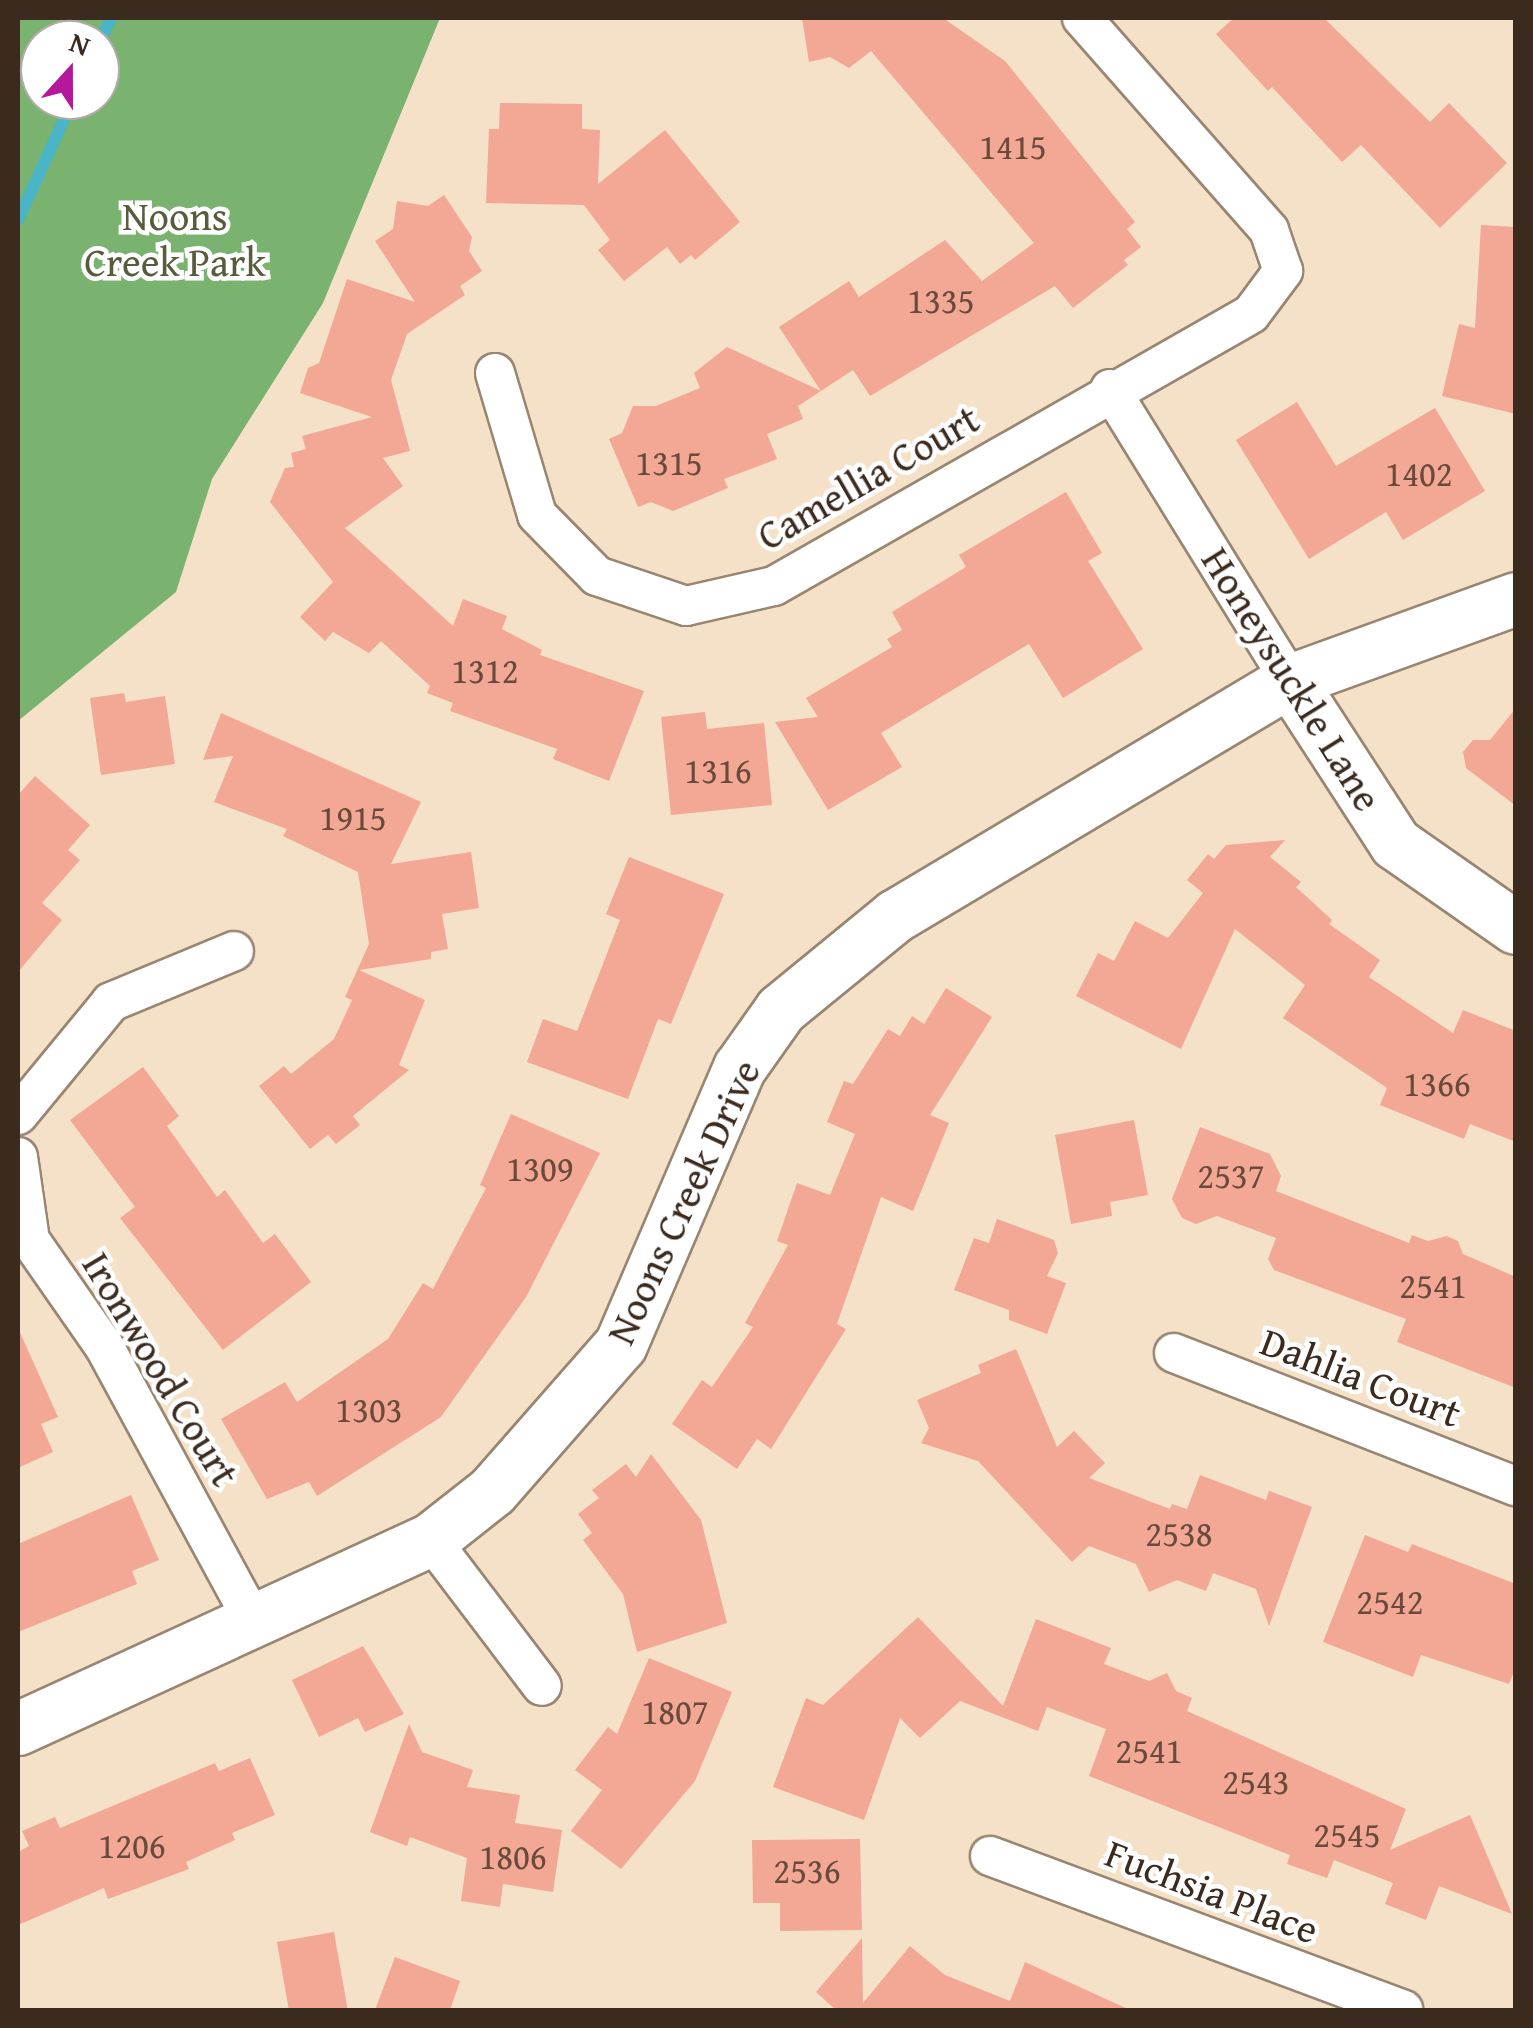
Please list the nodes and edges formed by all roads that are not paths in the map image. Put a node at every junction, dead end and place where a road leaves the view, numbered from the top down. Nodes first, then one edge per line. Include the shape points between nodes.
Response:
1 (1082, 18) edge
2 (495, 373) dead end
3 (1110, 389) junction
4 (1516, 599) edge
5 (1290, 682) junction
6 (1516, 928) edge
7 (234, 951) dead end
8 (18, 1115) edge
9 (18, 1157) edge
10 (1174, 1353) dead end
11 (1516, 1486) edge
12 (430, 1540) junction
13 (252, 1619) junction
14 (542, 1686) dead end
15 (18, 1729) edge
16 (990, 1856) dead end
17 (1403, 2010) edge

1 - 3 street, Camellia Court via 1268,230 1282,270 1251,314
2 - 3 street, Camellia Court via 537,515 596,576 686,606 774,586
3 - 5 street, Honeysuckle Lane
4 - 5 street, Noons Creek Drive
5 - 6 street, Honeysuckle Lane via 1396,844
5 - 12 street, Noons Creek Drive via 896,916 782,1010 740,1068 621,1345 493,1491
7 - 8 street via 112,1002
9 - 13 street, Ironwood Court via 30,1240 104,1346
10 - 11 street, Dahlia Court
12 - 13 street, Noons Creek Drive
12 - 14 street
13 - 15 street, Noons Creek Drive
16 - 17 street, Fuchsia Place

